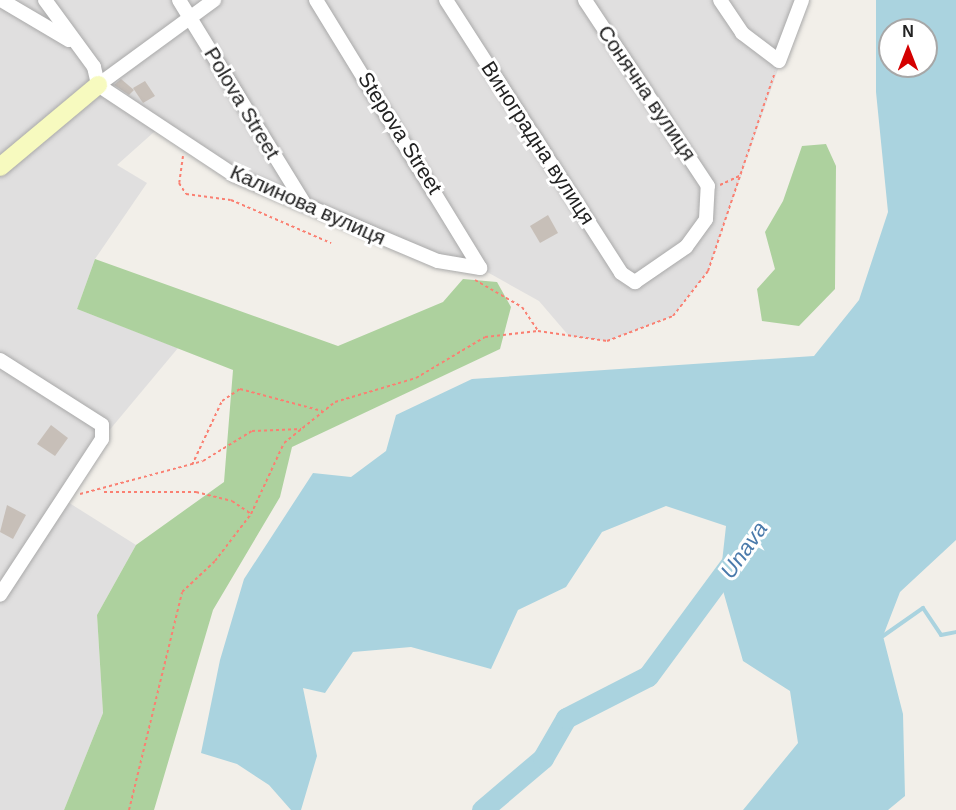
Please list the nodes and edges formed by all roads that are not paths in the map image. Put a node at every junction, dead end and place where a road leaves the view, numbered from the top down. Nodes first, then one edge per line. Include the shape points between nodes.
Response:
1 (1, 0) edge
2 (45, 0) edge
3 (179, 0) edge
4 (214, 0) edge
5 (316, 0) edge
6 (446, 0) edge
7 (585, 0) edge
8 (720, 0) edge
9 (802, 0) edge
10 (189, 16) junction
11 (73, 43) junction
12 (98, 85) junction
13 (0, 167) edge
14 (708, 186) joint
15 (305, 205) junction
16 (480, 268) joint
17 (0, 360) edge
18 (0, 595) edge

1 - 11 street
2 - 11 street
3 - 10 street, Polova Street
4 - 10 street
5 - 16 street, Stepova Street
6 - 14 street, Виноградна вулиця via 621,273 635,282 686,247 706,219
7 - 14 street, Сонячна вулиця
8 - 9 street via 742,33 779,61
10 - 12 street
10 - 15 street, Polova Street
11 - 12 street via 94,67
12 - 13 street
12 - 15 street, Калинова вулиця via 234,175
15 - 16 street, Калинова вулиця via 438,261
17 - 18 street via 102,425 102,439

